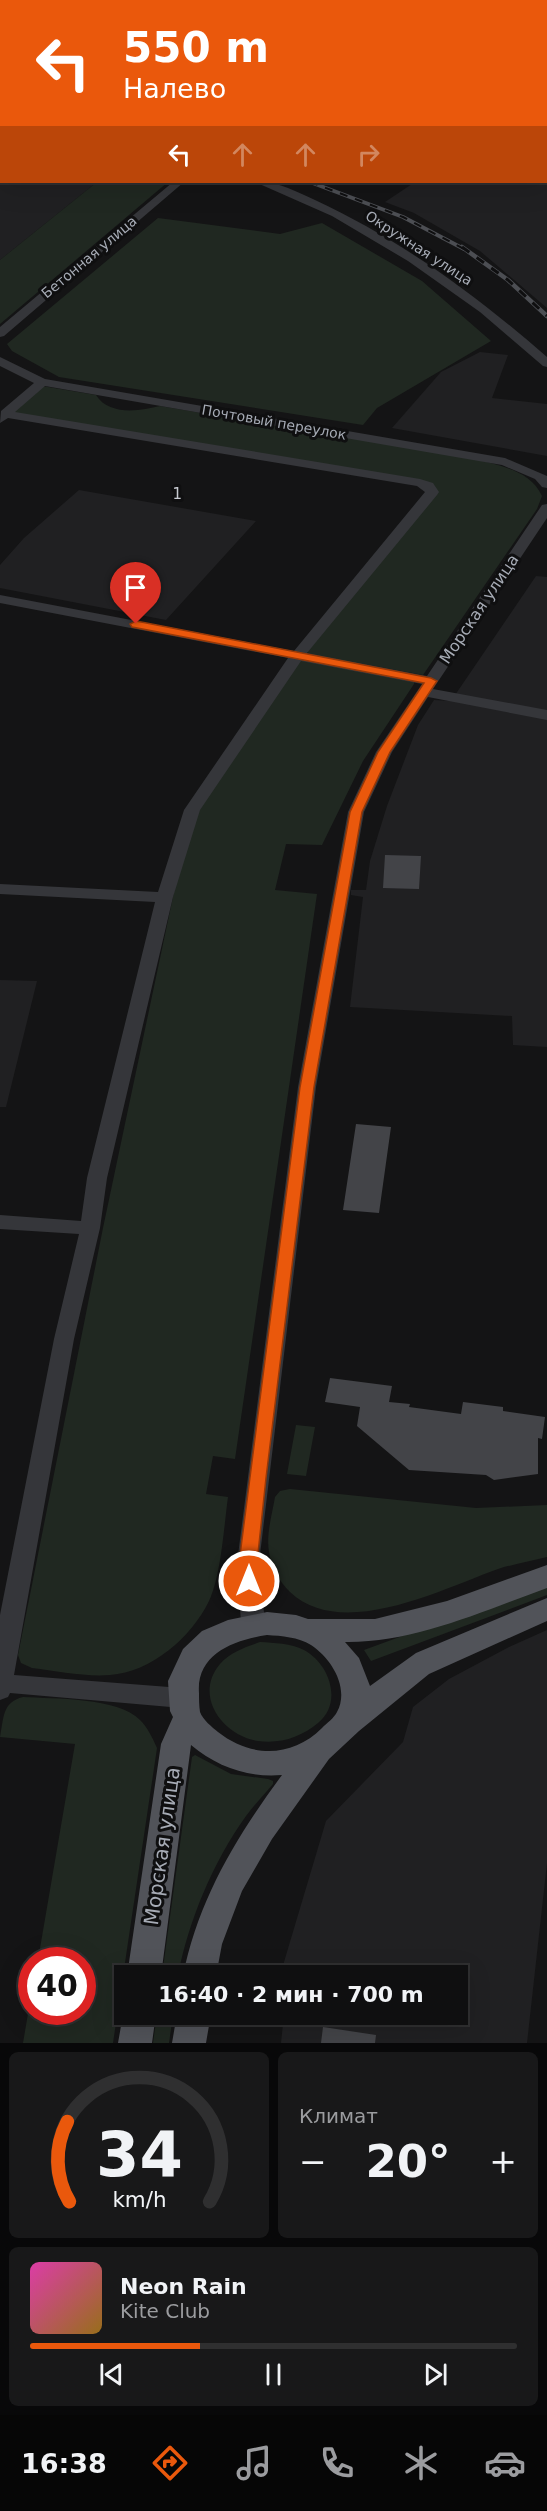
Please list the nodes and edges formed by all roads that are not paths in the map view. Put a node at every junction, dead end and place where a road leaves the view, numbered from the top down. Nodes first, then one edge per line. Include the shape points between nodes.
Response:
1 (178, 183) edge
2 (263, 183) edge
3 (0, 333) edge
4 (0, 361) edge
5 (547, 363) edge
6 (42, 382) junction
7 (2, 417) edge
8 (547, 484) edge
9 (547, 508) edge
10 (0, 599) edge
11 (298, 655) junction
12 (427, 687) junction
13 (547, 715) edge
14 (0, 889) edge
15 (165, 897) junction
16 (0, 1222) edge
17 (90, 1228) junction
18 (547, 1576) edge
19 (547, 1609) edge
20 (253, 1623) junction
21 (310, 1630) junction
22 (0, 1685) edge
23 (184, 1708) junction
24 (346, 1724) junction
25 (317, 1752) junction
26 (146, 1965) edge
27 (201, 1965) edge
28 (137, 2025) edge
29 (192, 2025) edge
30 (135, 2043) edge
31 (189, 2043) edge

1 - 3 street, Бетонная улица
2 - 5 street, Окружная улица via 307,199 399,252 469,299
4 - 6 street, Почтовый переулок
6 - 7 street
6 - 8 street, Почтовый переулок via 505,462 540,476
7 - 11 street via 428,486 432,492
9 - 12 street, Морская улица
10 - 11 street
11 - 12 street
11 - 15 street via 192,810
12 - 13 street
12 - 20 street, Морская улица via 384,752 356,812 306,1099 248,1563
14 - 15 street
15 - 17 street via 97,1178
16 - 17 street
17 - 22 street via 63,1339
18 - 21 main road via 452,1611 375,1631
19 - 24 main road via 420,1665
20 - 21 main road via 290,1623
20 - 23 main road via 219,1635 201,1649 186,1671
21 - 24 main road via 336,1647 353,1671 356,1700
22 - 23 street
23 - 25 main road via 207,1742 246,1761 270,1763
23 - 26 main road, Морская улица
24 - 25 main road
25 - 27 main road via 247,1848 203,1947
28 - 30 main road
29 - 31 main road

